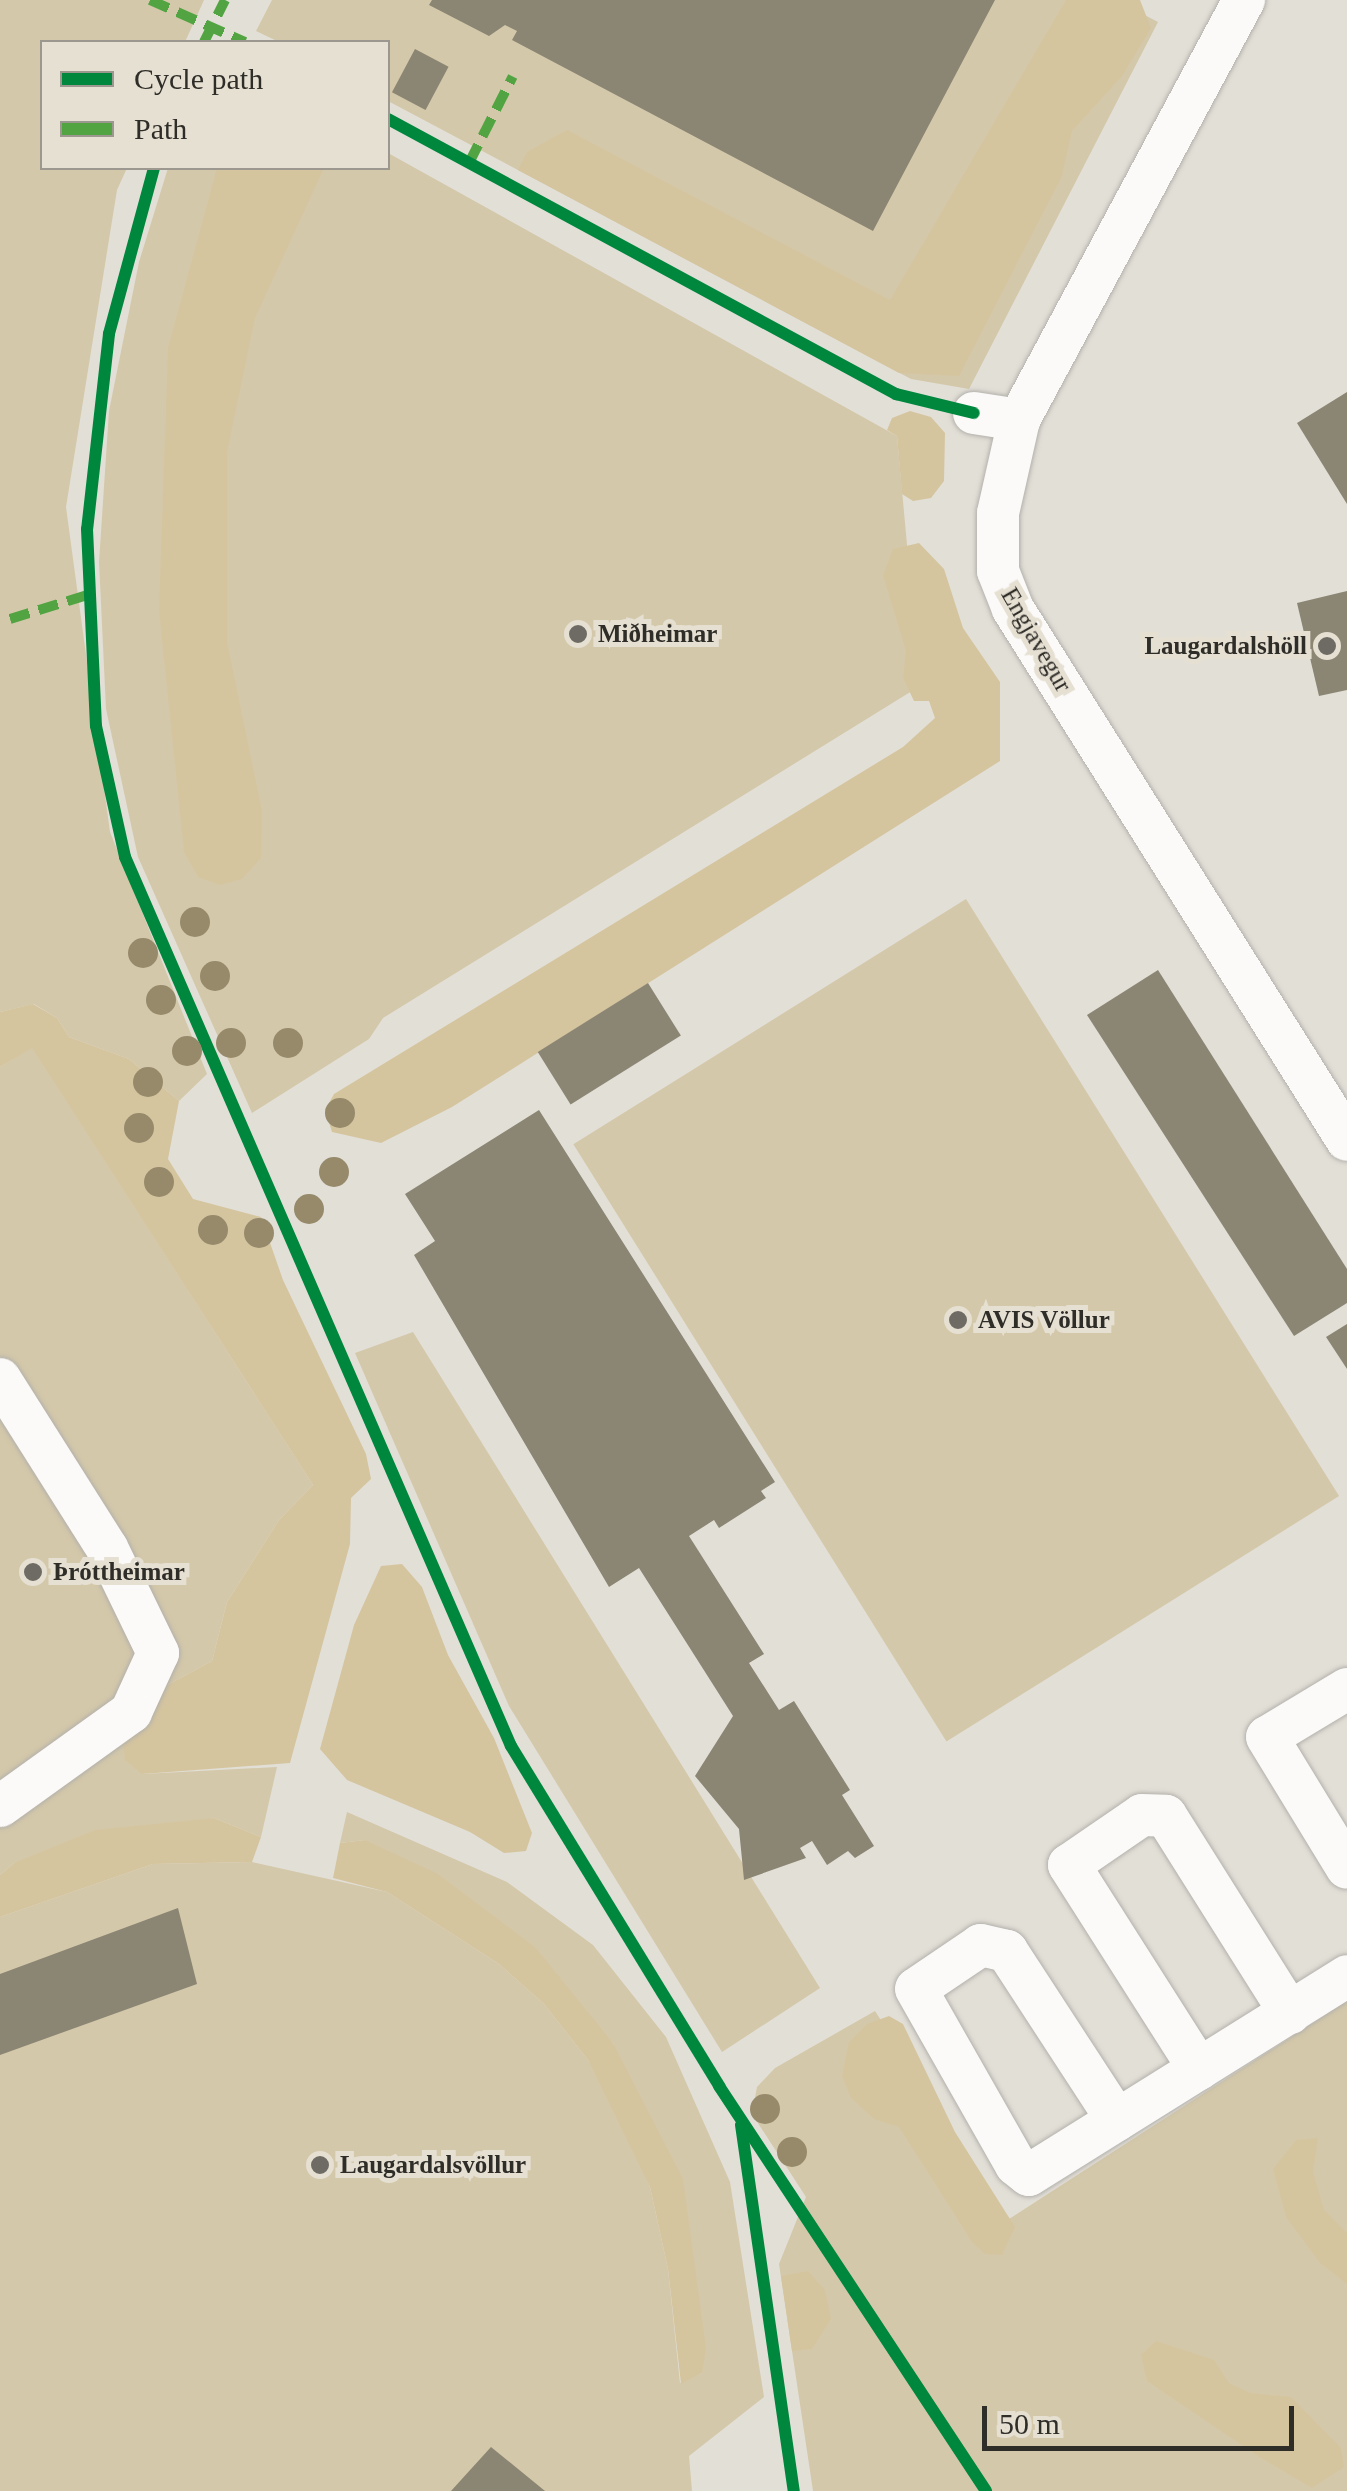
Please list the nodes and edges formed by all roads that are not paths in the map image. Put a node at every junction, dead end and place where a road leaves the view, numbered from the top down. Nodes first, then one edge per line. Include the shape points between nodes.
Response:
1 (1244, 0) edge
2 (974, 413) dead end
3 (1019, 420) junction
4 (1347, 1140) edge
5 (0, 1379) edge
6 (1347, 1688) edge
7 (0, 1806) edge
8 (1347, 1868) edge
9 (1347, 1976) edge
10 (1290, 2013) junction
11 (1199, 2068) junction
12 (1117, 2120) junction

1 - 3 street, Engjavegur
2 - 3 street
3 - 4 street, Engjavegur via 998,512 998,570 1013,609
5 - 7 street via 107,1548 158,1653 131,1712
6 - 8 street via 1267,1738
9 - 10 street
10 - 11 street
10 - 11 street via 1166,1816 1142,1814 1070,1865
11 - 12 street
12 - 12 street via 1029,2174 1016,2165 916,1989 981,1945 1007,1951

